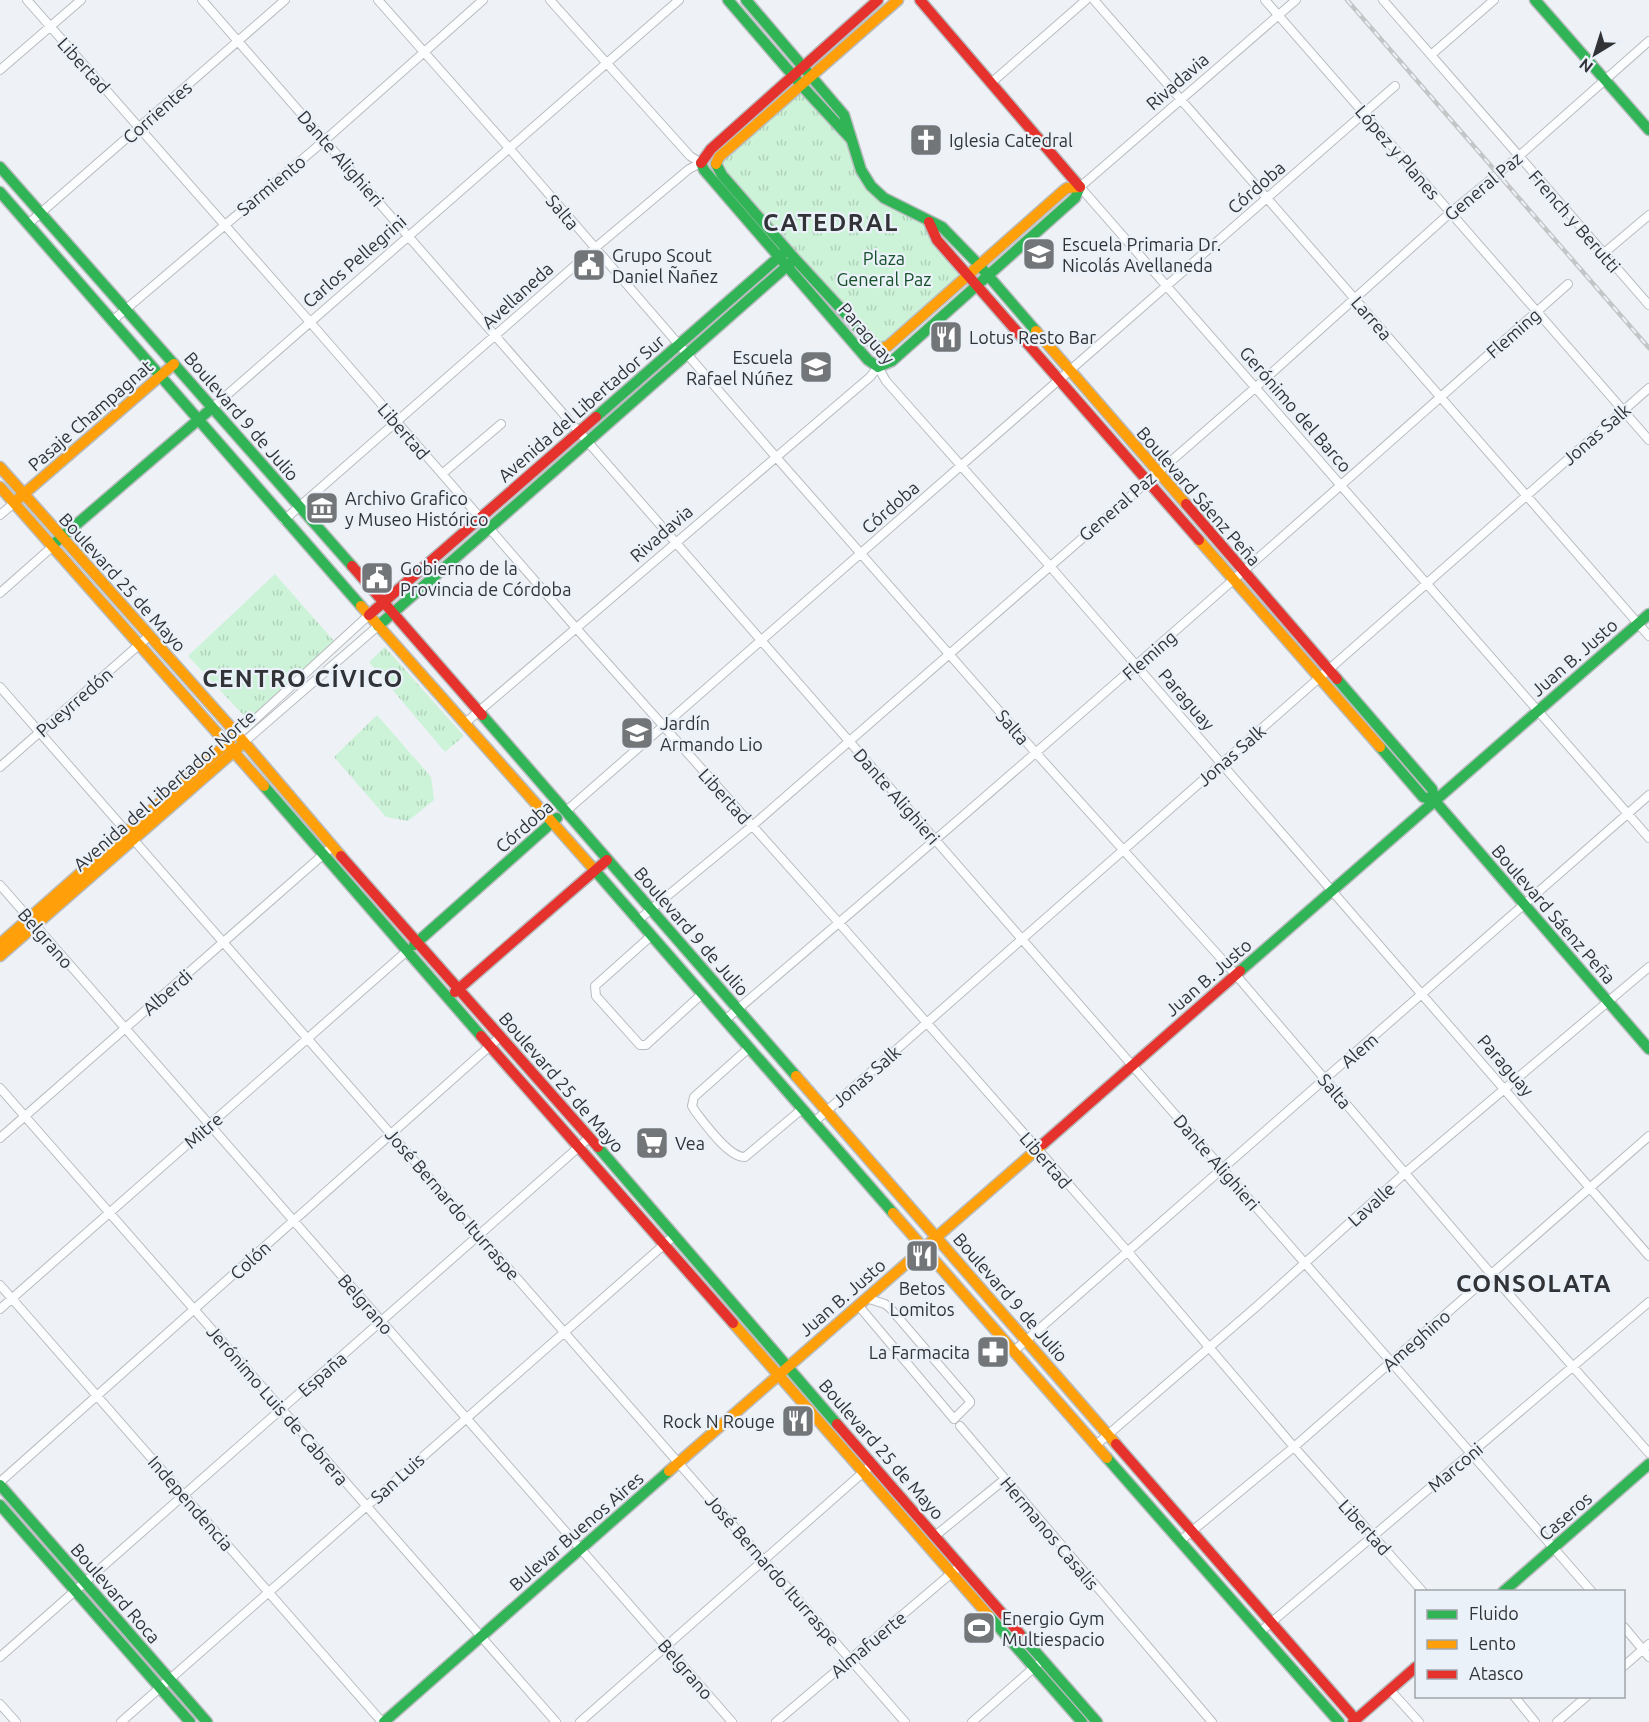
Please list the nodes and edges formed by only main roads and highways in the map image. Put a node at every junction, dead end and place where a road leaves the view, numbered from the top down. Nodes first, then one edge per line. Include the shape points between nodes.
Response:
1 (728, 0) edge
2 (746, 0) edge
3 (878, 0) edge
4 (898, 0) edge
5 (920, 0) edge
6 (1534, 0) edge
7 (804, 67) junction
8 (794, 76) junction
9 (812, 77) junction
10 (802, 86) junction
11 (1649, 130) edge
12 (851, 139) junction
13 (701, 163) junction
14 (716, 164) junction
15 (0, 167) edge
16 (1080, 187) junction
17 (0, 192) edge
18 (928, 222) junction
19 (783, 253) junction
20 (791, 263) junction
21 (979, 265) junction
22 (968, 275) junction
23 (988, 276) junction
24 (976, 285) junction
25 (878, 349) junction
26 (174, 364) junction
27 (878, 367) junction
28 (160, 377) junction
29 (212, 408) junction
30 (197, 420) junction
31 (0, 467) edge
32 (0, 487) edge
33 (23, 494) junction
34 (14, 503) junction
35 (61, 537) junction
36 (52, 547) junction
37 (383, 603) junction
38 (392, 613) junction
39 (1649, 614) edge
40 (369, 615) junction
41 (378, 626) junction
42 (241, 739) junction
43 (230, 748) junction
44 (1435, 801) junction
45 (565, 812) junction
46 (553, 822) junction
47 (607, 860) junction
48 (594, 871) junction
49 (32, 922) junction
50 (417, 942) junction
51 (0, 944) edge
52 (407, 951) junction
53 (0, 956) edge
54 (458, 989) junction
55 (448, 998) junction
56 (1649, 1049) edge
57 (937, 1236) junction
58 (923, 1248) junction
59 (789, 1366) junction
60 (778, 1375) junction
61 (1649, 1464) edge
62 (868, 1469) junction
63 (0, 1484) edge
64 (0, 1505) edge
65 (956, 1569) junction
66 (1505, 1590) edge
67 (1039, 1664) junction
68 (1415, 1668) edge
69 (1355, 1721) edge
70 (190, 1722) edge
71 (207, 1722) edge
72 (383, 1722) edge
73 (1082, 1722) edge
74 (1097, 1722) edge
75 (1339, 1722) edge

1 - 8 main road, Boulevard Sáenz Peña
2 - 7 main road, Boulevard Sáenz Peña
3 - 7 main road, Avellaneda
4 - 9 main road
5 - 16 main road, Gerónimo del Barco
6 - 11 main road
7 - 8 main road, Avellaneda
7 - 9 main road, Boulevard Sáenz Peña
8 - 10 main road, Boulevard Sáenz Peña
8 - 13 main road, Avellaneda via 711,149
9 - 10 main road
9 - 12 main road, Boulevard Sáenz Peña via 843,115
10 - 12 main road, Boulevard Sáenz Peña
10 - 14 main road via 719,157
12 - 18 main road, Boulevard Sáenz Peña via 871,186 884,198
13 - 14 main road
13 - 19 main road, Paraguay
14 - 19 main road, Paraguay
15 - 26 main road, Boulevard 9 de Julio
16 - 21 main road, Rivadavia via 1067,188
16 - 23 main road, Rivadavia via 1075,198
17 - 28 main road, Boulevard 9 de Julio
18 - 21 main road, Boulevard Sáenz Peña via 950,233
18 - 22 main road, Boulevard Sáenz Peña via 937,240
19 - 20 main road, Paraguay
19 - 37 main road, Avenida del Libertador Sur
20 - 25 main road, Paraguay
20 - 27 main road, Paraguay via 868,360
20 - 38 main road, Avenida del Libertador Sur
21 - 22 main road, Rivadavia
21 - 23 main road, Boulevard Sáenz Peña
22 - 24 main road, Boulevard Sáenz Peña
22 - 25 main road, Rivadavia via 888,346
23 - 24 main road, Rivadavia
23 - 44 main road, Boulevard Sáenz Peña via 1432,789
24 - 27 main road, Rivadavia via 892,361
24 - 44 main road, Boulevard Sáenz Peña via 1423,797
25 - 27 main road
26 - 28 main road, Pasaje Champagnat
26 - 29 main road, Boulevard 9 de Julio
28 - 30 main road, Boulevard 9 de Julio
28 - 33 main road, Pasaje Champagnat
29 - 30 main road, Carlos Pellegrini
29 - 37 main road, Boulevard 9 de Julio
30 - 35 main road, Carlos Pellegrini
30 - 40 main road, Boulevard 9 de Julio
31 - 33 main road, Boulevard 25 de Mayo
32 - 34 main road, Boulevard 25 de Mayo
33 - 34 main road, Pasaje Champagnat
33 - 35 main road, Boulevard 25 de Mayo
34 - 36 main road, Boulevard 25 de Mayo
35 - 36 main road, Carlos Pellegrini
35 - 42 main road, Boulevard 25 de Mayo
36 - 43 main road, Boulevard 25 de Mayo
37 - 38 main road, Boulevard 9 de Julio
37 - 40 main road, Avenida del Libertador Sur
38 - 41 main road, Avenida del Libertador Sur
38 - 45 main road, Boulevard 9 de Julio
39 - 44 main road, Juan B. Justo
40 - 41 main road, Boulevard 9 de Julio
41 - 46 main road, Boulevard 9 de Julio
42 - 43 main road, Avenida del Libertador Norte
42 - 50 main road, Boulevard 25 de Mayo
43 - 49 main road, Avenida del Libertador Norte
43 - 52 main road, Boulevard 25 de Mayo
44 - 56 main road, Boulevard Sáenz Peña
44 - 57 main road, Juan B. Justo
45 - 46 main road, Córdoba
45 - 47 main road, Boulevard 9 de Julio
46 - 48 main road, Boulevard 9 de Julio
46 - 50 main road, Córdoba
47 - 48 main road
47 - 57 main road, Boulevard 9 de Julio
48 - 54 main road
48 - 58 main road, Boulevard 9 de Julio
49 - 51 main road, Avenida del Libertador Norte
49 - 53 main road, Avenida del Libertador Norte
50 - 52 main road, Córdoba
50 - 54 main road, Boulevard 25 de Mayo
52 - 55 main road, Boulevard 25 de Mayo
54 - 55 main road
54 - 59 main road, Boulevard 25 de Mayo
55 - 60 main road, Boulevard 25 de Mayo
57 - 58 main road, Juan B. Justo
57 - 69 main road, Boulevard 9 de Julio
58 - 59 main road, Juan B. Justo
58 - 75 main road, Boulevard 9 de Julio
59 - 60 main road, Bulevar Buenos Aires
59 - 62 main road, Boulevard 25 de Mayo
60 - 62 main road, Boulevard 25 de Mayo
60 - 72 main road, Bulevar Buenos Aires
61 - 66 main road, Caseros
62 - 65 main road, Boulevard 25 de Mayo
62 - 65 main road, Boulevard 25 de Mayo via 935,1536
63 - 71 main road, Boulevard Roca
64 - 70 main road, Boulevard Roca
65 - 67 main road, Boulevard 25 de Mayo
67 - 73 main road, Boulevard 25 de Mayo
67 - 74 main road, Boulevard 25 de Mayo
68 - 69 main road

